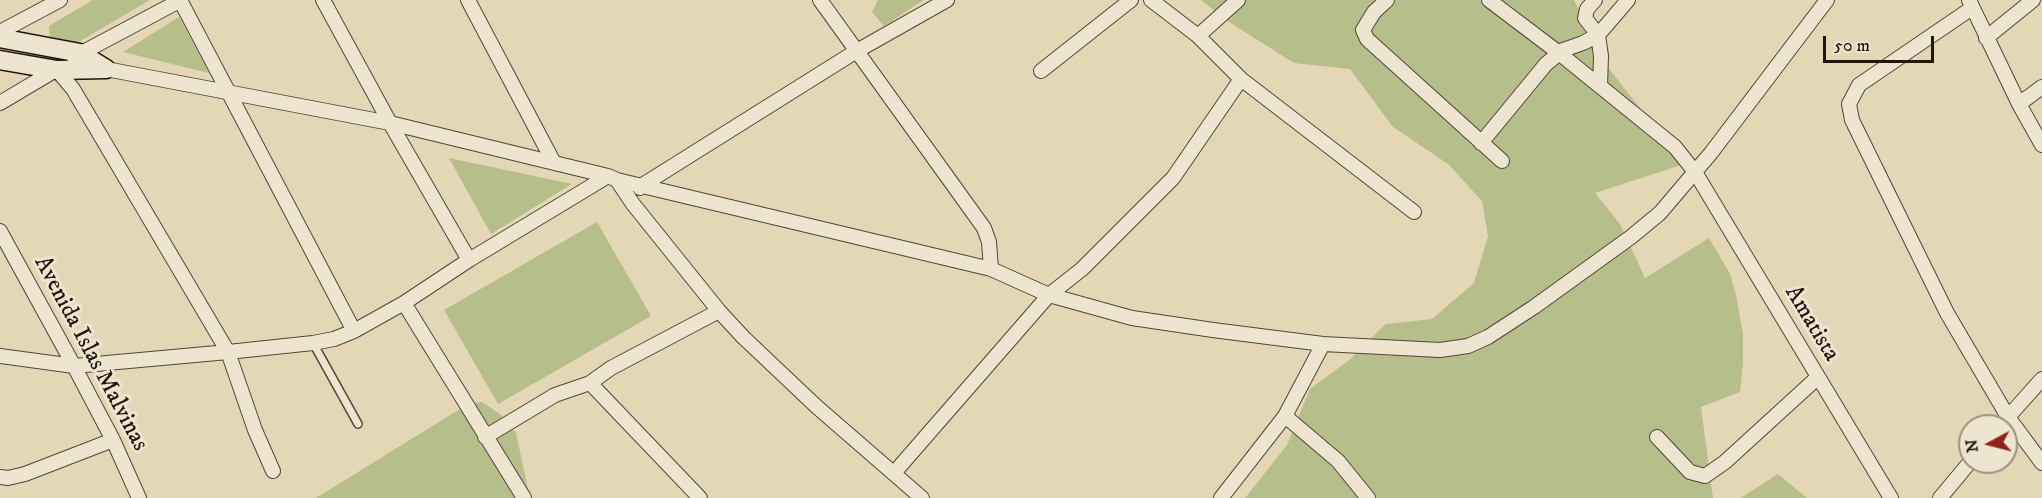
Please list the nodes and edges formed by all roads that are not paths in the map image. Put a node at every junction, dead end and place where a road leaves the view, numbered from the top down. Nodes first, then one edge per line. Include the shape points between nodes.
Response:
1 (60, 0) edge
2 (181, 0) edge
3 (323, 0) edge
4 (468, 0) edge
5 (820, 0) edge
6 (947, 0) edge
7 (1131, 0) edge
8 (1151, 0) edge
9 (1238, 0) edge
10 (1489, 0) edge
11 (1595, 0) edge
12 (1628, 0) edge
13 (1827, 0) edge
14 (2033, 0) edge
15 (1385, 1) edge
16 (1970, 4) edge
17 (0, 32) edge
18 (1598, 35) junction
19 (1198, 36) junction
20 (0, 38) edge
21 (1986, 38) junction
22 (855, 52) junction
23 (80, 53) junction
24 (1559, 53) junction
25 (0, 60) edge
26 (105, 69) junction
27 (57, 70) junction
28 (1041, 71) dead end
29 (1241, 79) junction
30 (1600, 86) junction
31 (2042, 87) edge
32 (228, 93) junction
33 (0, 103) edge
34 (2019, 104) junction
35 (390, 123) junction
36 (1481, 143) junction
37 (2042, 145) edge
38 (1502, 161) dead end
39 (553, 162) junction
40 (1695, 172) junction
41 (613, 178) junction
42 (641, 186) junction
43 (633, 204) junction
44 (1414, 212) dead end
45 (0, 231) edge
46 (469, 260) junction
47 (991, 269) junction
48 (1049, 294) junction
49 (404, 303) junction
50 (719, 311) junction
51 (354, 331) junction
52 (313, 343) junction
53 (1323, 344) junction
54 (228, 352) junction
55 (0, 356) edge
56 (74, 366) junction
57 (1817, 378) junction
58 (2042, 379) edge
59 (590, 383) junction
60 (2000, 414) edge
61 (2011, 414) edge
62 (1285, 416) junction
63 (358, 424) dead end
64 (485, 437) junction
65 (1657, 437) dead end
66 (2018, 437) edge
67 (113, 440) junction
68 (2042, 463) edge
69 (273, 471) dead end
70 (894, 473) junction
71 (1960, 474) edge
72 (0, 477) edge
73 (919, 497) edge
74 (139, 498) edge
75 (524, 498) edge
76 (700, 498) edge
77 (1221, 498) edge
78 (1368, 498) edge
79 (1891, 498) edge
80 (1940, 498) edge

1 - 17 street
2 - 23 street
2 - 32 street
3 - 35 street
4 - 39 street
5 - 22 street
6 - 22 street
7 - 28 street
8 - 19 street
9 - 19 street
10 - 24 street, Amatista
11 - 18 street via 1585,18
12 - 18 street
13 - 40 street
14 - 21 street
15 - 36 street via 1363,30 1367,39
16 - 21 street
16 - 60 street via 1859,85 1849,104 1851,120
18 - 24 street
18 - 30 street
19 - 29 street
20 - 23 main road
21 - 34 street
22 - 42 street
22 - 47 street via 984,228
23 - 26 main road
23 - 27 street
24 - 30 street, Amatista
24 - 36 street
25 - 27 main road
26 - 27 main road
26 - 32 street
27 - 33 street
27 - 54 street via 73,89
29 - 44 street
29 - 48 street via 1173,178 1082,269
30 - 40 street, Amatista via 1675,147
31 - 34 street
32 - 35 street
32 - 51 street
34 - 37 street
35 - 39 street
35 - 46 street
36 - 38 street
39 - 41 street
40 - 53 street via 1660,213 1631,237 1488,337 1468,346 1440,350
40 - 57 street, Amatista
41 - 42 street
41 - 43 street
41 - 46 street
42 - 43 street
42 - 47 street
43 - 50 street
45 - 56 street, Avenida Islas Malvinas
46 - 49 street
47 - 48 street
48 - 53 street via 1132,318
48 - 70 street
49 - 51 street
49 - 64 street
50 - 59 street
50 - 70 street via 773,367
51 - 52 street
52 - 54 street
52 - 63 lane
53 - 62 street
54 - 56 street
54 - 69 street
55 - 56 street
56 - 67 street, Avenida Islas Malvinas
57 - 65 street via 1705,476 1690,472
57 - 79 street, Amatista
58 - 61 street
59 - 64 street via 555,395
59 - 76 street
62 - 77 street
62 - 78 street via 1338,461
64 - 75 street
66 - 68 street
67 - 72 street via 25,474
67 - 74 street, Avenida Islas Malvinas
70 - 73 street
71 - 80 street

